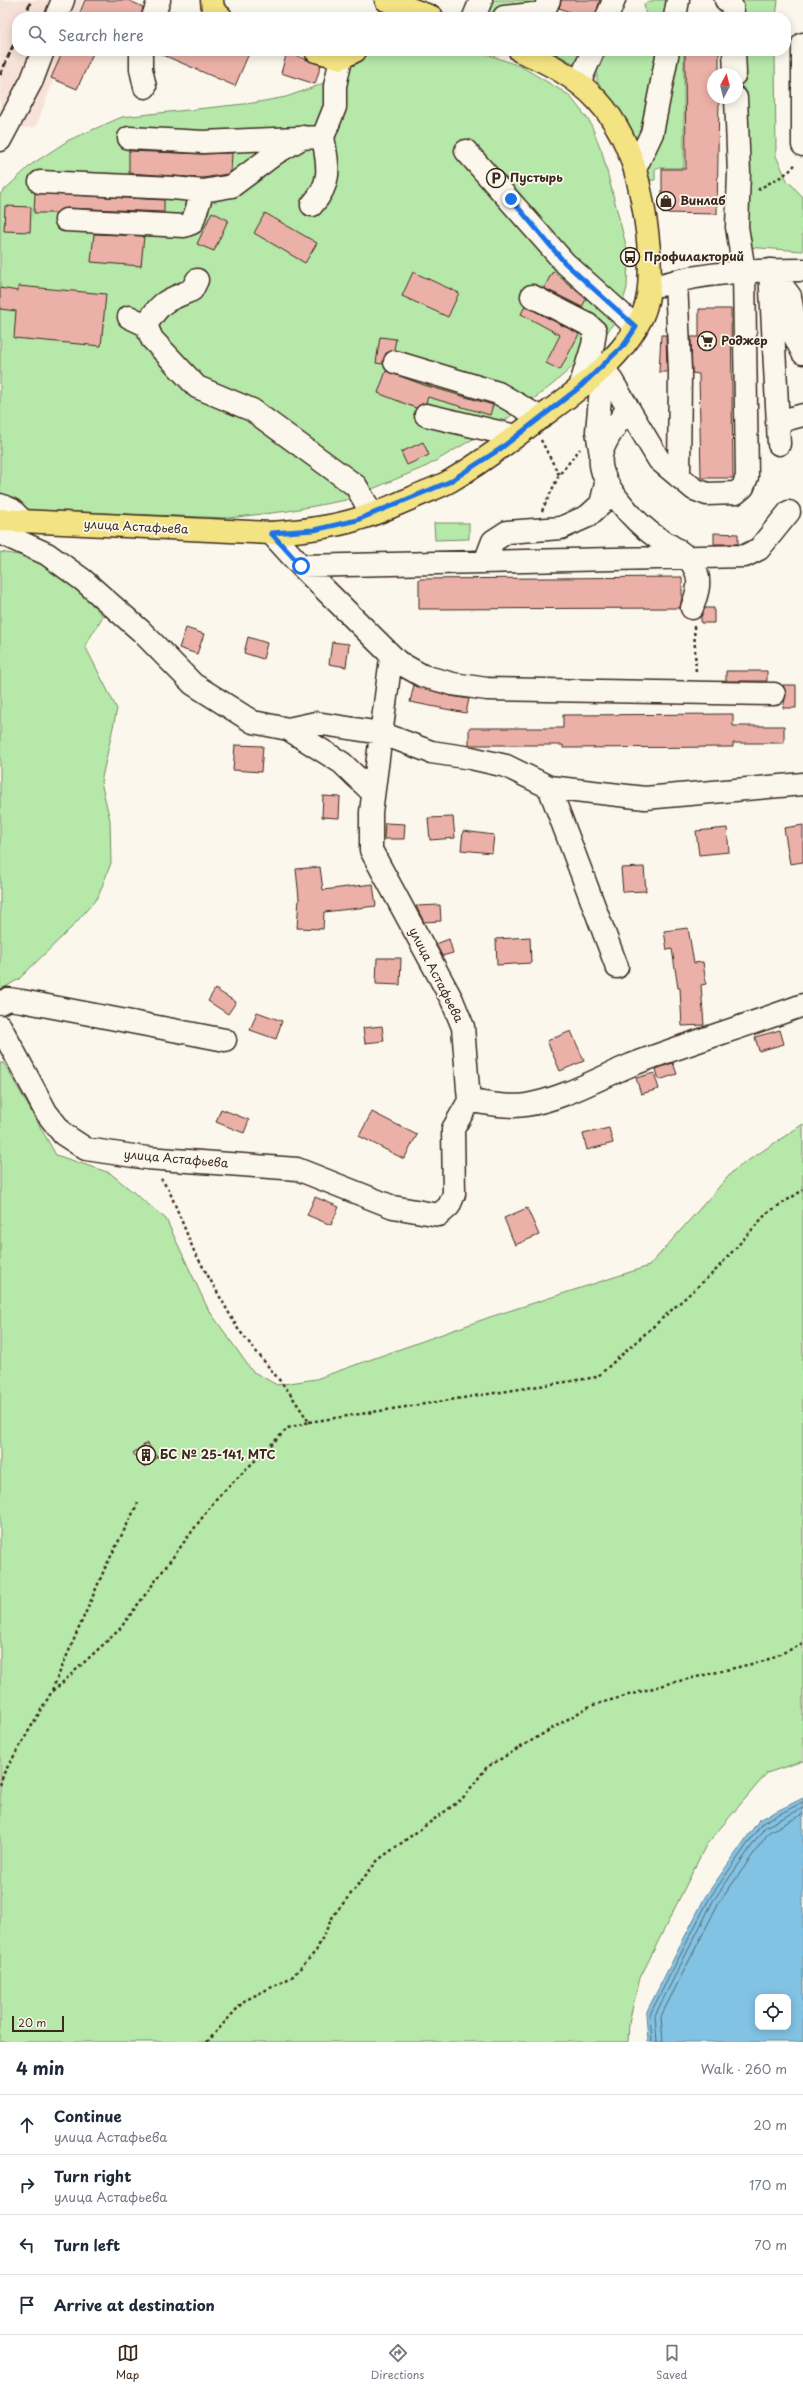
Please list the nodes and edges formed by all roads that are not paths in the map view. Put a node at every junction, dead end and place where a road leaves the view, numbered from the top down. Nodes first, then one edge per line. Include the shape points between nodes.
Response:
1 (63, 0) edge
2 (159, 0) edge
3 (212, 0) edge
4 (481, 0) edge
5 (614, 0) edge
6 (678, 0) edge
7 (726, 0) edge
8 (546, 10) edge
9 (58, 12) edge
10 (155, 12) edge
11 (215, 12) edge
12 (476, 12) edge
13 (534, 12) edge
14 (609, 12) edge
15 (676, 12) edge
16 (733, 12) edge
17 (803, 44) edge
18 (41, 56) edge
19 (141, 56) edge
20 (348, 56) edge
21 (533, 56) edge
22 (591, 56) edge
23 (667, 56) edge
24 (734, 56) edge
25 (735, 68) edge
26 (580, 83) junction
27 (145, 87) dead end
28 (736, 104) edge
29 (313, 137) junction
30 (129, 138) dead end
31 (0, 140) edge
32 (802, 144) edge
33 (466, 151) dead end
34 (635, 169) junction
35 (40, 182) dead end
36 (203, 191) junction
37 (312, 205) dead end
38 (66, 220) dead end
39 (770, 270) junction
40 (803, 270) edge
41 (744, 272) junction
42 (197, 280) dead end
43 (676, 281) junction
44 (648, 289) junction
45 (532, 296) dead end
46 (636, 327) junction
47 (803, 353) edge
48 (395, 362) dead end
49 (603, 366) junction
50 (580, 387) junction
51 (628, 408) junction
52 (426, 415) dead end
53 (803, 415) edge
54 (777, 422) junction
55 (530, 426) junction
56 (779, 444) dead end
57 (601, 455) junction
58 (679, 477) junction
59 (606, 484) junction
60 (0, 506) edge
61 (789, 512) dead end
62 (372, 514) junction
63 (0, 520) edge
64 (22, 520) junction
65 (0, 533) edge
66 (271, 533) junction
67 (687, 558) junction
68 (485, 562) junction
69 (301, 566) junction
70 (692, 608) dead end
71 (391, 658) junction
72 (774, 694) dead end
73 (288, 729) junction
74 (381, 733) junction
75 (803, 784) edge
76 (549, 787) junction
77 (373, 793) junction
78 (617, 967) dead end
79 (0, 1003) edge
80 (803, 1005) edge
81 (0, 1026) edge
82 (225, 1040) dead end
83 (469, 1101) junction

1 - 9 street
2 - 10 street
3 - 11 main road
4 - 12 street
5 - 14 street
6 - 15 street
7 - 16 street via 730,2
8 - 13 street
17 - 32 street
18 - 31 street via 32,80
19 - 27 street
20 - 29 street via 335,86 335,107
21 - 26 main road, улица Астафьева
22 - 26 street
23 - 34 street via 652,133
24 - 25 street
26 - 34 main road, улица Астафьева via 616,122
28 - 41 street via 738,247
29 - 30 street via 203,142
29 - 36 street via 276,153 232,186
29 - 37 street via 328,173 326,186
33 - 46 street via 565,263
34 - 44 main road, улица Астафьева via 648,238
35 - 36 street
36 - 38 street via 192,223 184,226
39 - 40 street
39 - 41 street
39 - 47 street via 790,296 795,337
39 - 54 street
41 - 43 street
41 - 58 street via 747,477 736,494 707,494 694,489
42 - 62 street via 192,290 166,300 137,321 197,387 258,415 356,486
43 - 44 street
43 - 58 street via 680,371
44 - 46 main road, улица Астафьева via 643,314
45 - 50 street via 587,324 595,331
46 - 49 main road, улица Астафьева via 624,345
48 - 55 street via 498,393
49 - 50 main road, улица Астафьева
49 - 51 street
49 - 57 street via 597,431
50 - 55 main road, улица Астафьева
51 - 57 street
51 - 58 street via 659,460
52 - 55 street
53 - 54 street
54 - 56 street
55 - 62 main road, улица Астафьева via 449,482
57 - 59 street via 601,470
59 - 67 street via 654,536
59 - 68 street via 601,504 588,516 561,528 507,532 498,536 493,541
60 - 64 street via 12,510
61 - 67 street via 759,549 745,556
62 - 66 main road, улица Астафьева via 314,530
63 - 64 main road, улица Астафьева
64 - 66 main road, улица Астафьева
65 - 73 street via 47,554 83,580 142,631 193,684 253,722
66 - 69 street
67 - 68 street
67 - 70 street via 694,566 698,580 698,593
68 - 69 street
69 - 71 street
71 - 72 street via 423,676 487,689
71 - 74 street, улица Астафьева
73 - 74 street via 316,723
73 - 77 street via 342,763
74 - 76 street via 431,752 506,766
74 - 77 street, улица Астафьева
75 - 76 street via 644,798
76 - 78 street
77 - 83 street, улица Астафьева via 371,850 452,1000 463,1027
79 - 82 street via 8,999 22,1000
80 - 83 street via 633,1065 559,1096 526,1105 506,1106
81 - 83 street, улица Астафьева via 46,1112 62,1134 86,1149 148,1158 297,1169 393,1207 439,1215 449,1206 454,1194 453,1129

